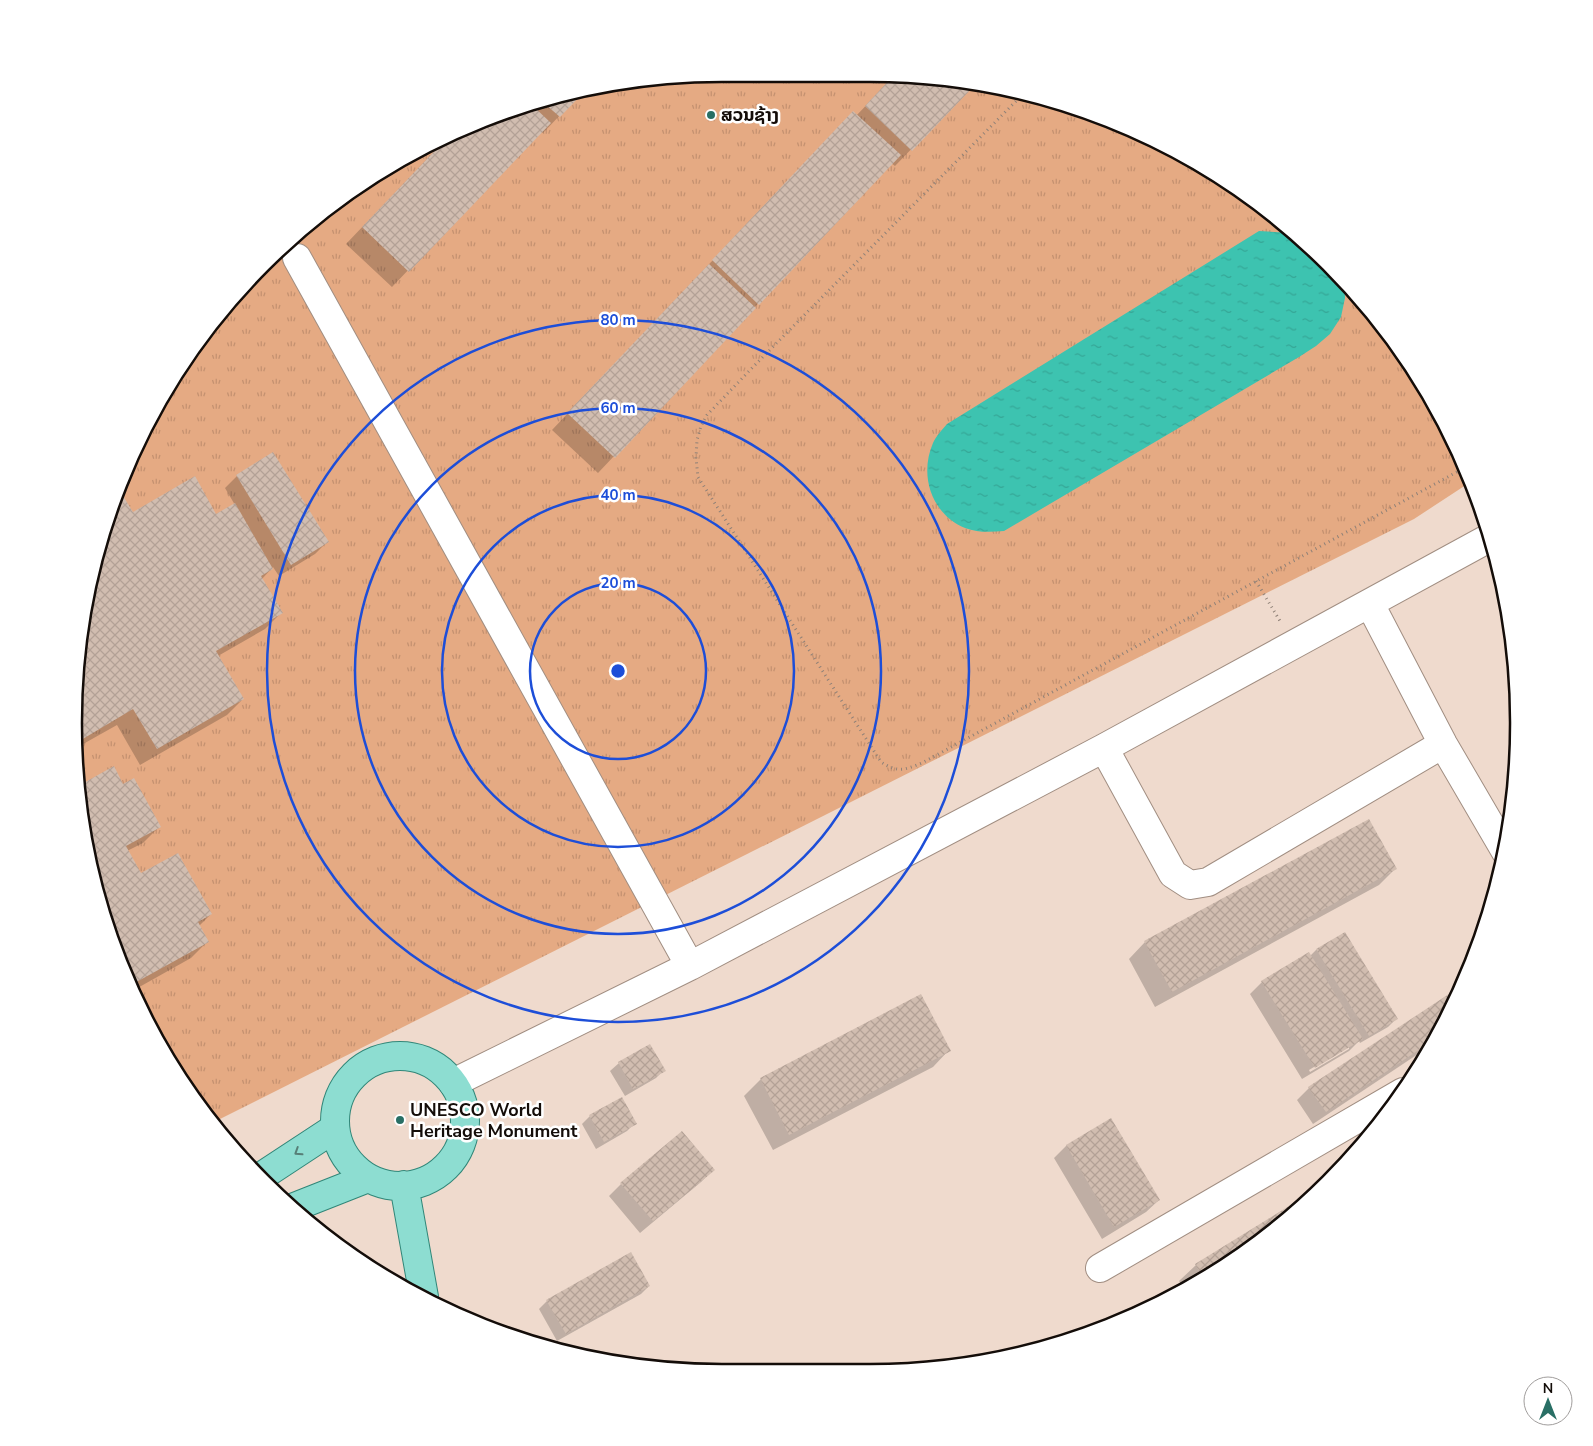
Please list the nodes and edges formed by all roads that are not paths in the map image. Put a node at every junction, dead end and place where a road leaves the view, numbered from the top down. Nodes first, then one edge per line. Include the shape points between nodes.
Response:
1 (297, 258) dead end
2 (1484, 541) edge
3 (1370, 604) junction
4 (1443, 744) junction
5 (1104, 748) junction
6 (1499, 840) edge
7 (690, 966) junction
8 (453, 1083) junction
9 (1386, 1102) edge
10 (335, 1128) junction
11 (267, 1173) edge
12 (368, 1178) junction
13 (404, 1185) junction
14 (301, 1205) edge
15 (1100, 1268) dead end
16 (422, 1288) edge

1 - 7 street
2 - 3 street
3 - 4 street
3 - 5 street
4 - 5 street via 1208,882 1190,885 1173,874
4 - 6 street
5 - 7 street
7 - 8 street
8 - 10 main road via 422,1060 396,1056 370,1063 342,1090 337,1102
8 - 13 main road via 465,1118 456,1154 438,1173
9 - 15 street
10 -> 11 main road
10 - 12 main road via 342,1151
12 - 13 main road
12 - 14 main road
13 - 16 main road

